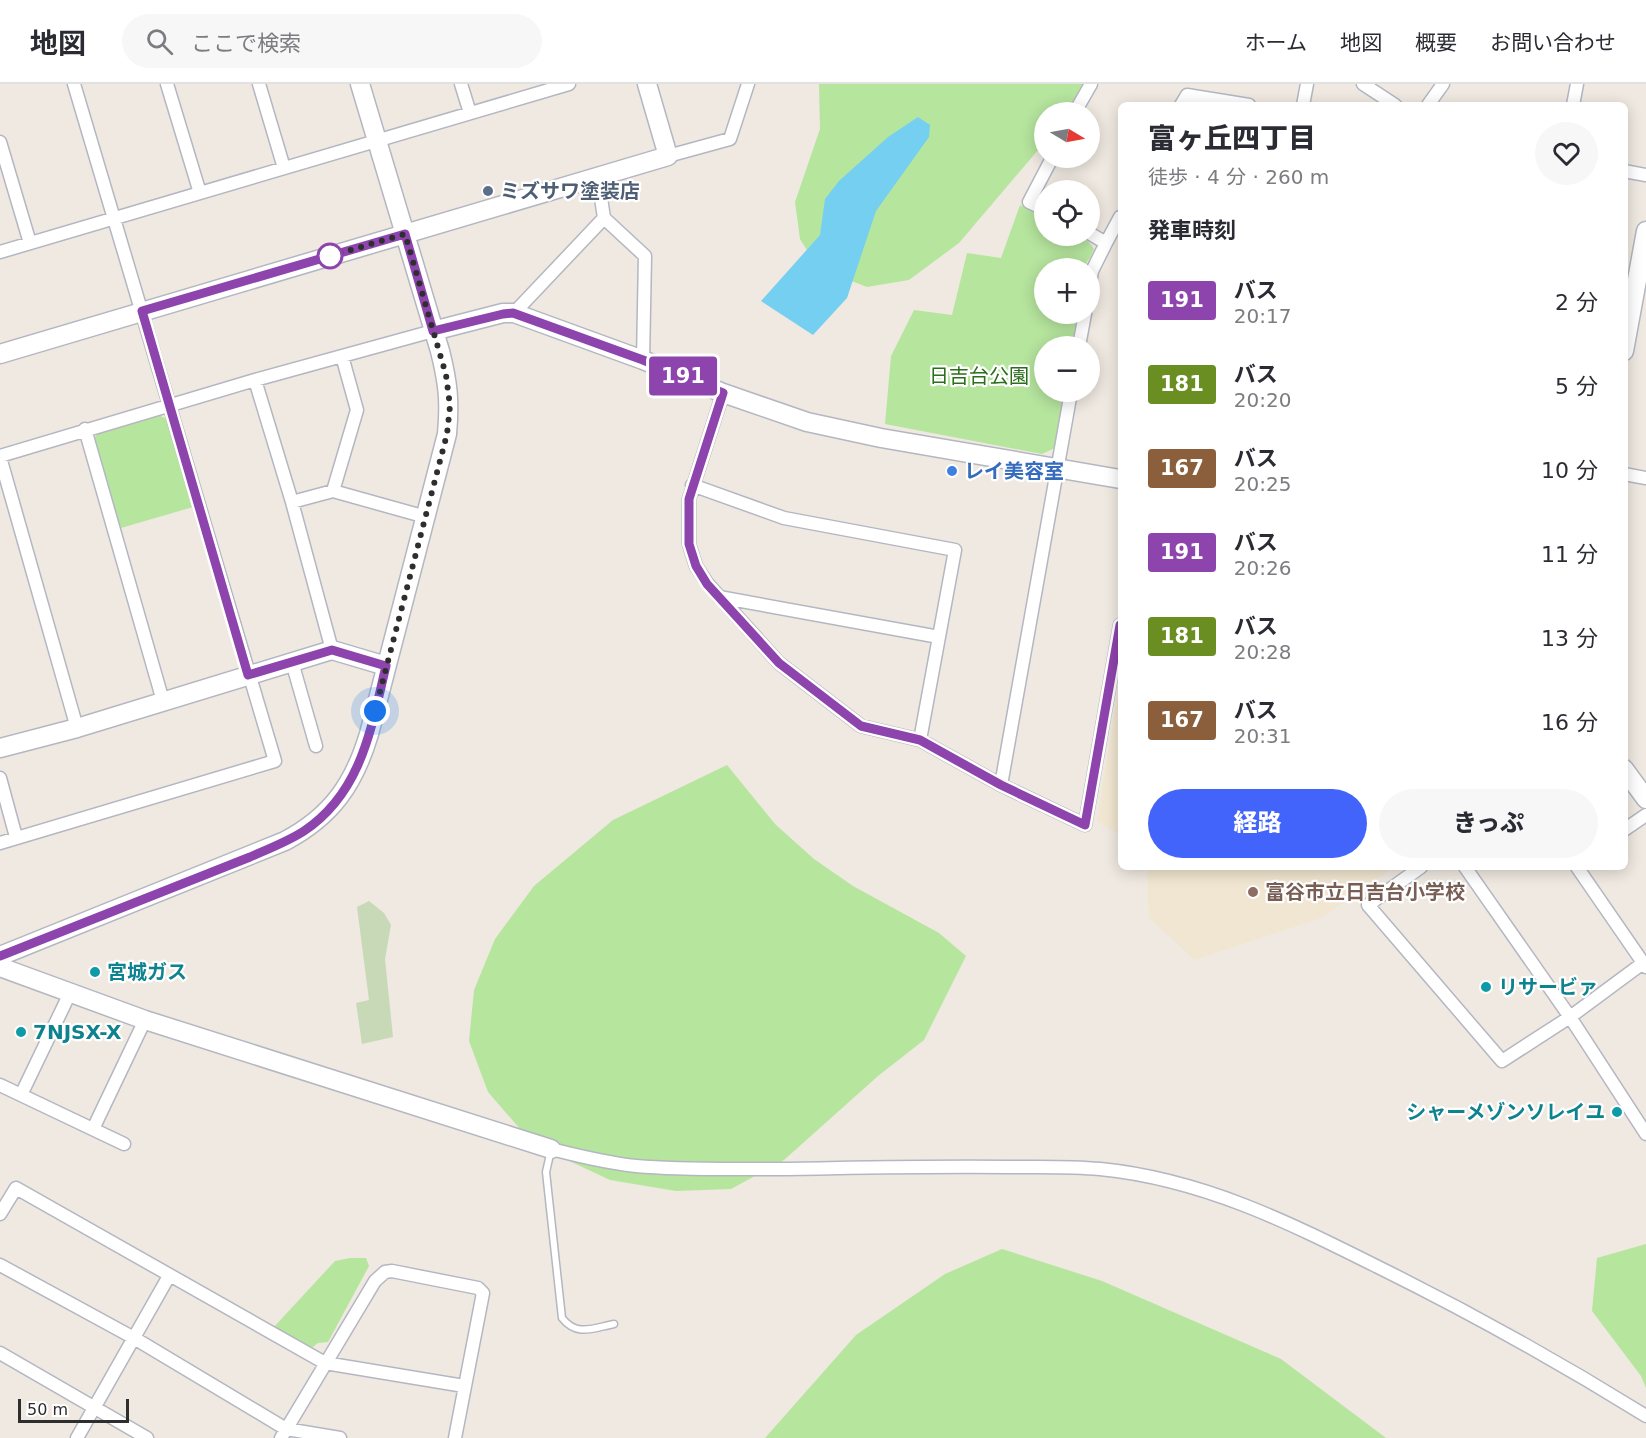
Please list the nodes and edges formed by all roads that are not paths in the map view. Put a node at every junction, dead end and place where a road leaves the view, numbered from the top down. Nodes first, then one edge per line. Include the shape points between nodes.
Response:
1 (74, 84) edge
2 (167, 84) edge
3 (259, 84) edge
4 (360, 84) edge
5 (461, 84) edge
6 (569, 84) edge
7 (647, 84) edge
8 (748, 84) edge
9 (1091, 84) edge
10 (1307, 84) edge
11 (1363, 84) edge
12 (1443, 84) edge
13 (1577, 84) edge
14 (555, 86) edge
15 (1081, 102) edge
16 (1182, 102) edge
17 (1232, 102) edge
18 (1304, 102) edge
19 (1390, 102) edge
20 (1430, 102) edge
21 (1574, 102) edge
22 (470, 113) junction
23 (376, 141) junction
24 (0, 142) edge
25 (668, 156) junction
26 (284, 168) junction
27 (1628, 172) edge
28 (1646, 175) edge
29 (598, 178) junction
30 (1034, 192) edge
31 (200, 193) junction
32 (1034, 204) edge
33 (604, 218) junction
34 (115, 219) junction
35 (1118, 221) edge
36 (1646, 231) edge
37 (405, 234) junction
38 (1100, 239) edge
39 (30, 243) junction
40 (1106, 243) junction
41 (0, 252) edge
42 (1098, 258) edge
43 (142, 311) junction
44 (513, 313) junction
45 (1628, 329) edge
46 (433, 331) junction
47 (0, 354) edge
48 (342, 356) junction
49 (643, 360) junction
50 (255, 380) junction
51 (723, 393) junction
52 (1069, 402) edge
53 (170, 405) junction
54 (85, 429) junction
55 (0, 456) edge
56 (1057, 469) junction
57 (1628, 475) edge
58 (1646, 478) edge
59 (1118, 479) edge
60 (692, 485) junction
61 (333, 491) junction
62 (292, 502) junction
63 (426, 518) junction
64 (719, 597) junction
65 (1118, 636) edge
66 (939, 637) junction
67 (332, 650) junction
68 (292, 662) junction
69 (386, 666) junction
70 (248, 675) junction
71 (163, 701) junction
72 (77, 728) junction
73 (920, 740) junction
74 (316, 746) dead end
75 (0, 748) edge
76 (1628, 774) edge
77 (0, 778) edge
78 (1001, 785) junction
79 (1646, 799) edge
80 (1646, 815) edge
81 (1628, 827) edge
82 (16, 837) junction
83 (0, 843) edge
84 (1418, 870) edge
85 (1467, 870) edge
86 (1579, 870) edge
87 (0, 956) edge
88 (1645, 965) edge
89 (0, 968) edge
90 (70, 993) junction
91 (1570, 1017) junction
92 (145, 1020) junction
93 (0, 1085) edge
94 (21, 1095) junction
95 (93, 1129) junction
96 (1646, 1134) edge
97 (124, 1144) dead end
98 (551, 1149) junction
99 (0, 1214) edge
100 (0, 1265) edge
101 (169, 1276) junction
102 (614, 1324) dead end
103 (134, 1338) junction
104 (0, 1353) edge
105 (325, 1363) junction
106 (464, 1386) junction
107 (95, 1406) junction
108 (1646, 1416) edge
109 (284, 1434) edge
110 (77, 1438) edge
111 (147, 1438) edge
112 (340, 1438) edge
113 (454, 1438) edge

1 - 34 street
2 - 31 street
3 - 26 street
4 - 23 street
5 - 22 street
6 - 14 street
7 - 25 street
8 - 25 street via 730,139
9 - 15 street
10 - 18 street
11 - 19 street
12 - 20 street
13 - 21 street
14 - 22 street
16 - 17 street via 1186,94
22 - 23 street
23 - 26 street
23 - 37 street
24 - 39 street
25 - 29 street
26 - 31 street
27 - 28 street
29 - 33 street
29 - 37 street
30 - 32 street via 1029,202
31 - 34 street
33 - 44 street
33 - 49 street via 645,256
34 - 39 street
34 - 43 street
35 - 40 street
36 - 45 street
37 - 43 street
37 - 46 street
38 - 40 street
39 - 41 street
40 - 42 street
43 - 47 street
43 - 53 street
44 - 46 street
44 - 49 street
46 - 48 street
46 - 63 street via 450,406
48 - 50 street
48 - 61 street via 357,410
49 - 51 street
50 - 53 street
50 - 62 street
51 - 56 street via 807,422
51 - 60 street
52 - 56 street
53 - 54 street
53 - 70 street
54 - 55 street
54 - 71 street
55 - 72 street
56 - 59 street
56 - 78 street
57 - 58 street
60 - 64 street via 689,544 696,566
60 - 66 street via 784,518 955,549
61 - 62 street
61 - 63 street
62 - 67 street
63 - 69 street
64 - 66 street
64 - 73 street via 779,663 861,726
65 - 78 street via 1085,825
66 - 73 street
67 - 68 street
67 - 69 street
68 - 70 street
68 - 74 street
69 - 87 street via 357,770 317,821 250,857
70 - 71 street
70 - 82 street via 275,761
71 - 72 street
72 - 75 street
73 - 78 street
76 - 79 street
77 - 82 street
80 - 81 street
82 - 83 street
84 - 91 street via 1368,905 1502,1061
85 - 91 street
86 - 88 street
88 - 91 street
89 - 90 street
90 - 92 street
90 - 94 street
91 - 96 street
92 - 95 street
92 - 98 street
93 - 94 street
94 - 95 street
95 - 97 street
98 - 102 lane via 546,1172 562,1318 569,1327 582,1330
98 - 108 street via 649,1167 1048,1166 1152,1177 1223,1196 1304,1229 1553,1360
99 - 101 street via 16,1188
100 - 103 street
101 - 103 street
101 - 105 street
103 - 107 street
103 - 109 street
104 - 107 street
105 - 106 street
105 - 106 street via 375,1281 392,1271 478,1288 483,1293
105 - 109 street
106 - 113 street
107 - 110 street
107 - 111 street
109 - 112 street

